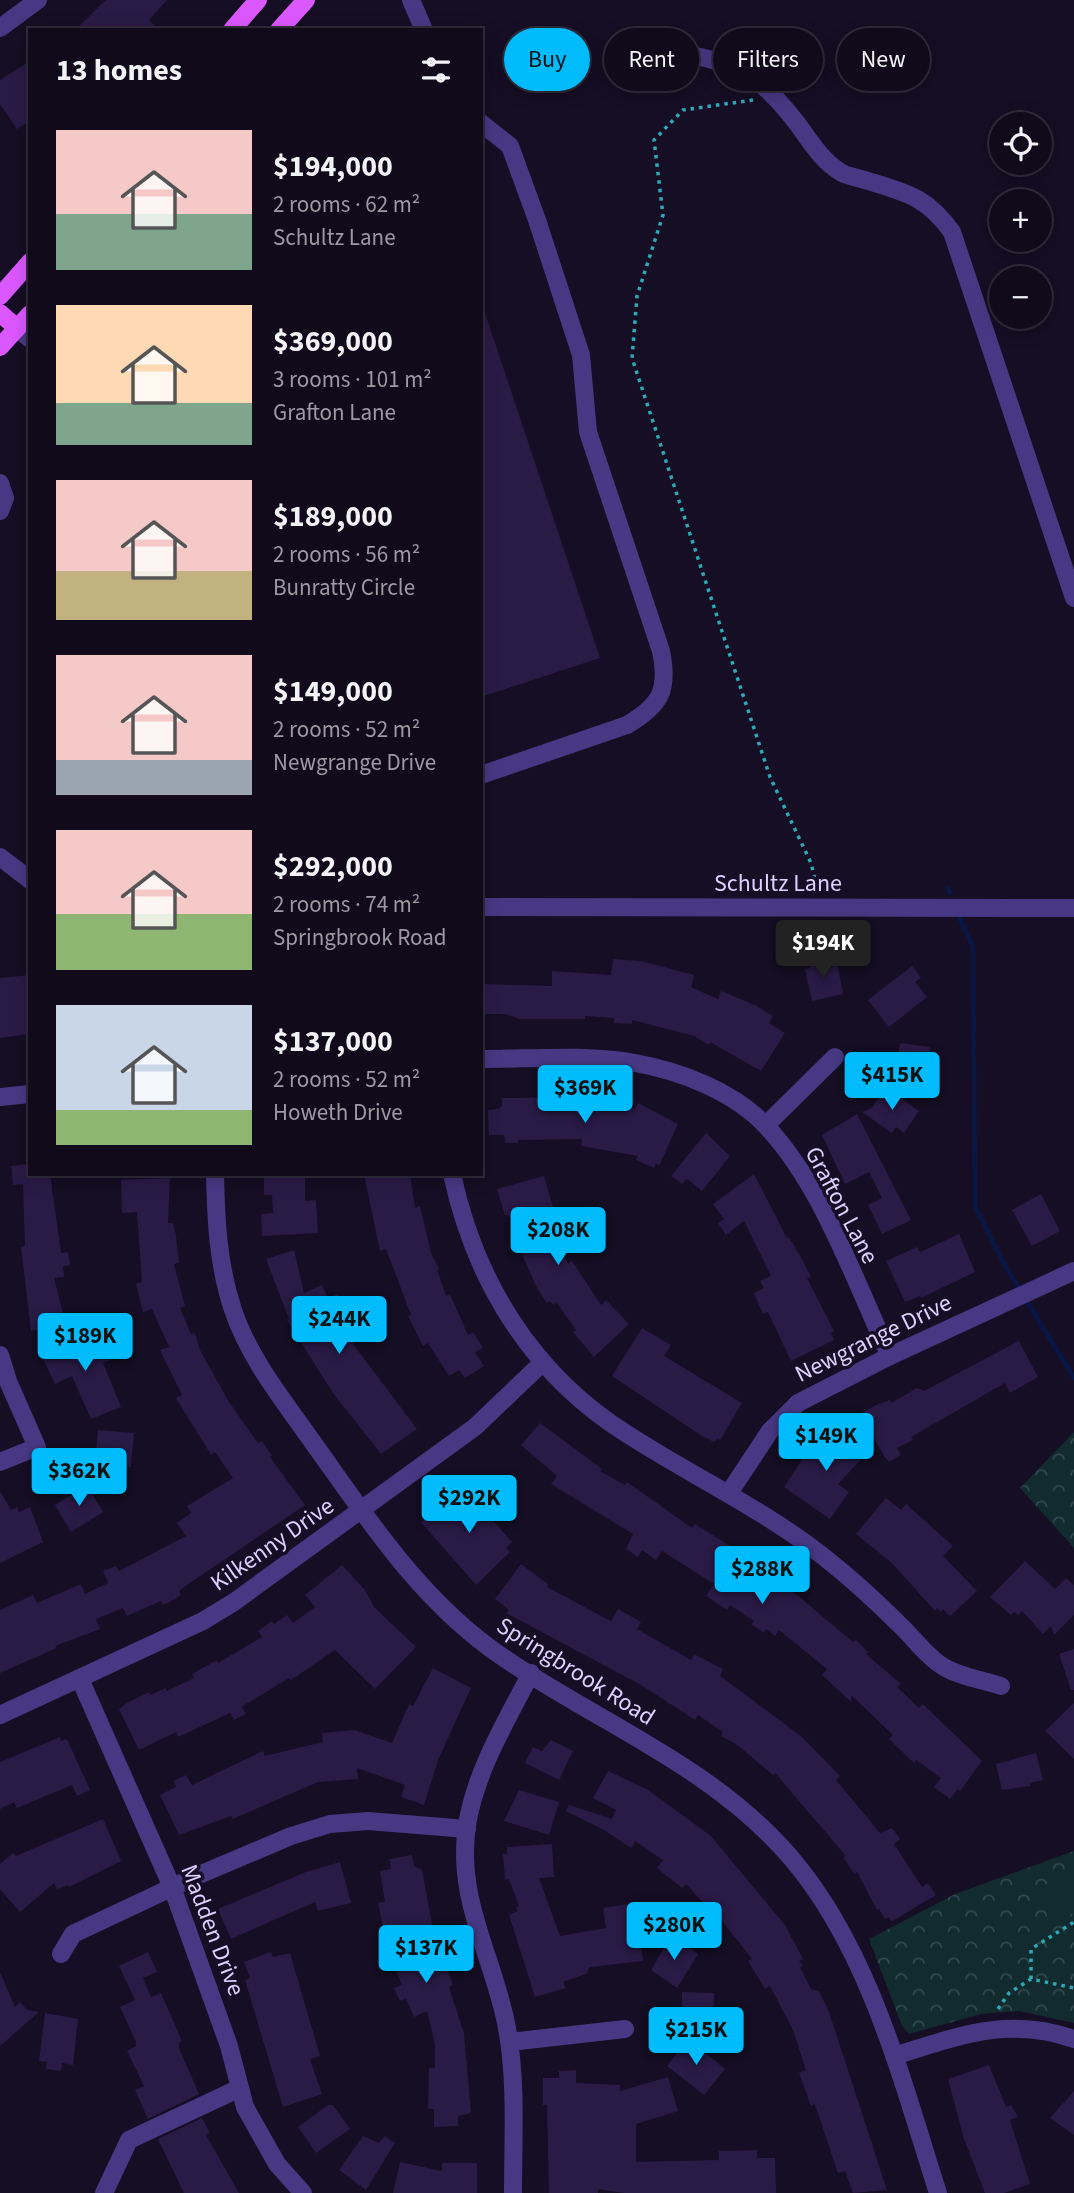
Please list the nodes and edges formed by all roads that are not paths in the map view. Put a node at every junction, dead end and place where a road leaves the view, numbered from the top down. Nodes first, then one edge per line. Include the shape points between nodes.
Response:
1 (38, 0) edge
2 (258, 0) edge
3 (306, 0) edge
4 (411, 0) edge
5 (0, 28) edge
6 (234, 28) edge
7 (281, 28) edge
8 (423, 28) edge
9 (699, 57) edge
10 (483, 125) edge
11 (28, 264) edge
12 (0, 296) edge
13 (0, 313) edge
14 (23, 333) edge
15 (0, 347) edge
16 (0, 484) edge
17 (0, 511) edge
18 (1074, 598) edge
19 (483, 774) edge
20 (0, 856) edge
21 (28, 878) edge
22 (483, 908) edge
23 (1074, 908) edge
24 (835, 1057) dead end
25 (483, 1059) edge
26 (28, 1094) edge
27 (0, 1097) edge
28 (766, 1125) junction
29 (215, 1176) edge
30 (453, 1176) edge
31 (1074, 1271) edge
32 (0, 1355) edge
33 (890, 1356) junction
34 (541, 1364) junction
35 (0, 1462) edge
36 (729, 1493) junction
37 (361, 1510) junction
38 (531, 1673) junction
39 (80, 1679) junction
40 (1001, 1686) dead end
41 (0, 1715) edge
42 (467, 1829) junction
43 (172, 1887) junction
44 (61, 1954) dead end
45 (625, 2029) dead end
46 (1074, 2039) edge
47 (510, 2042) junction
48 (894, 2056) junction
49 (240, 2088) junction
50 (104, 2193) edge
51 (303, 2193) edge
52 (513, 2193) edge
53 (938, 2193) edge

1 - 5 street
2 - 6 main road
3 - 7 main road
4 - 8 street
9 - 18 street via 727,63 761,82 811,145 842,173 905,192 935,209 952,232
10 - 19 street via 510,146 537,220 581,355 588,432 666,675 660,698 646,714 627,725
11 - 12 main road
13 - 14 main road
14 - 15 main road
16 - 17 street via 5,498
20 - 21 street
22 - 23 street, Schultz Lane
24 - 28 street
25 - 28 street, Grafton Lane via 635,1062 712,1088
26 - 27 street
28 - 33 street, Grafton Lane via 817,1200
29 - 37 street, Springbrook Road via 216,1237 239,1324 265,1375
30 - 34 street via 472,1247 519,1334
31 - 33 street, Newgrange Drive
32 - 35 street via 37,1447
33 - 36 street, Newgrange Drive via 798,1403 770,1431
34 - 36 street via 626,1434
34 - 37 street, Kilkenny Drive via 475,1427
36 - 40 street via 823,1556 942,1666
37 - 38 street, Springbrook Road via 420,1587 460,1626
37 - 39 street, Kilkenny Drive via 203,1621
38 - 42 street via 485,1763
38 - 48 street, Springbrook Road via 705,1779 750,1815 793,1860 825,1905 850,1953
39 - 41 street, Kilkenny Drive
39 - 43 street, Madden Drive
42 - 43 street via 368,1821 330,1824
42 - 47 street via 472,1917
43 - 44 street via 74,1934
43 - 49 street, Madden Drive
45 - 47 street
46 - 48 street via 1049,2031 1002,2028
47 - 52 street
48 - 53 street, Springbrook Road
49 - 50 street via 129,2140
49 - 51 street, Madden Drive via 261,2140

